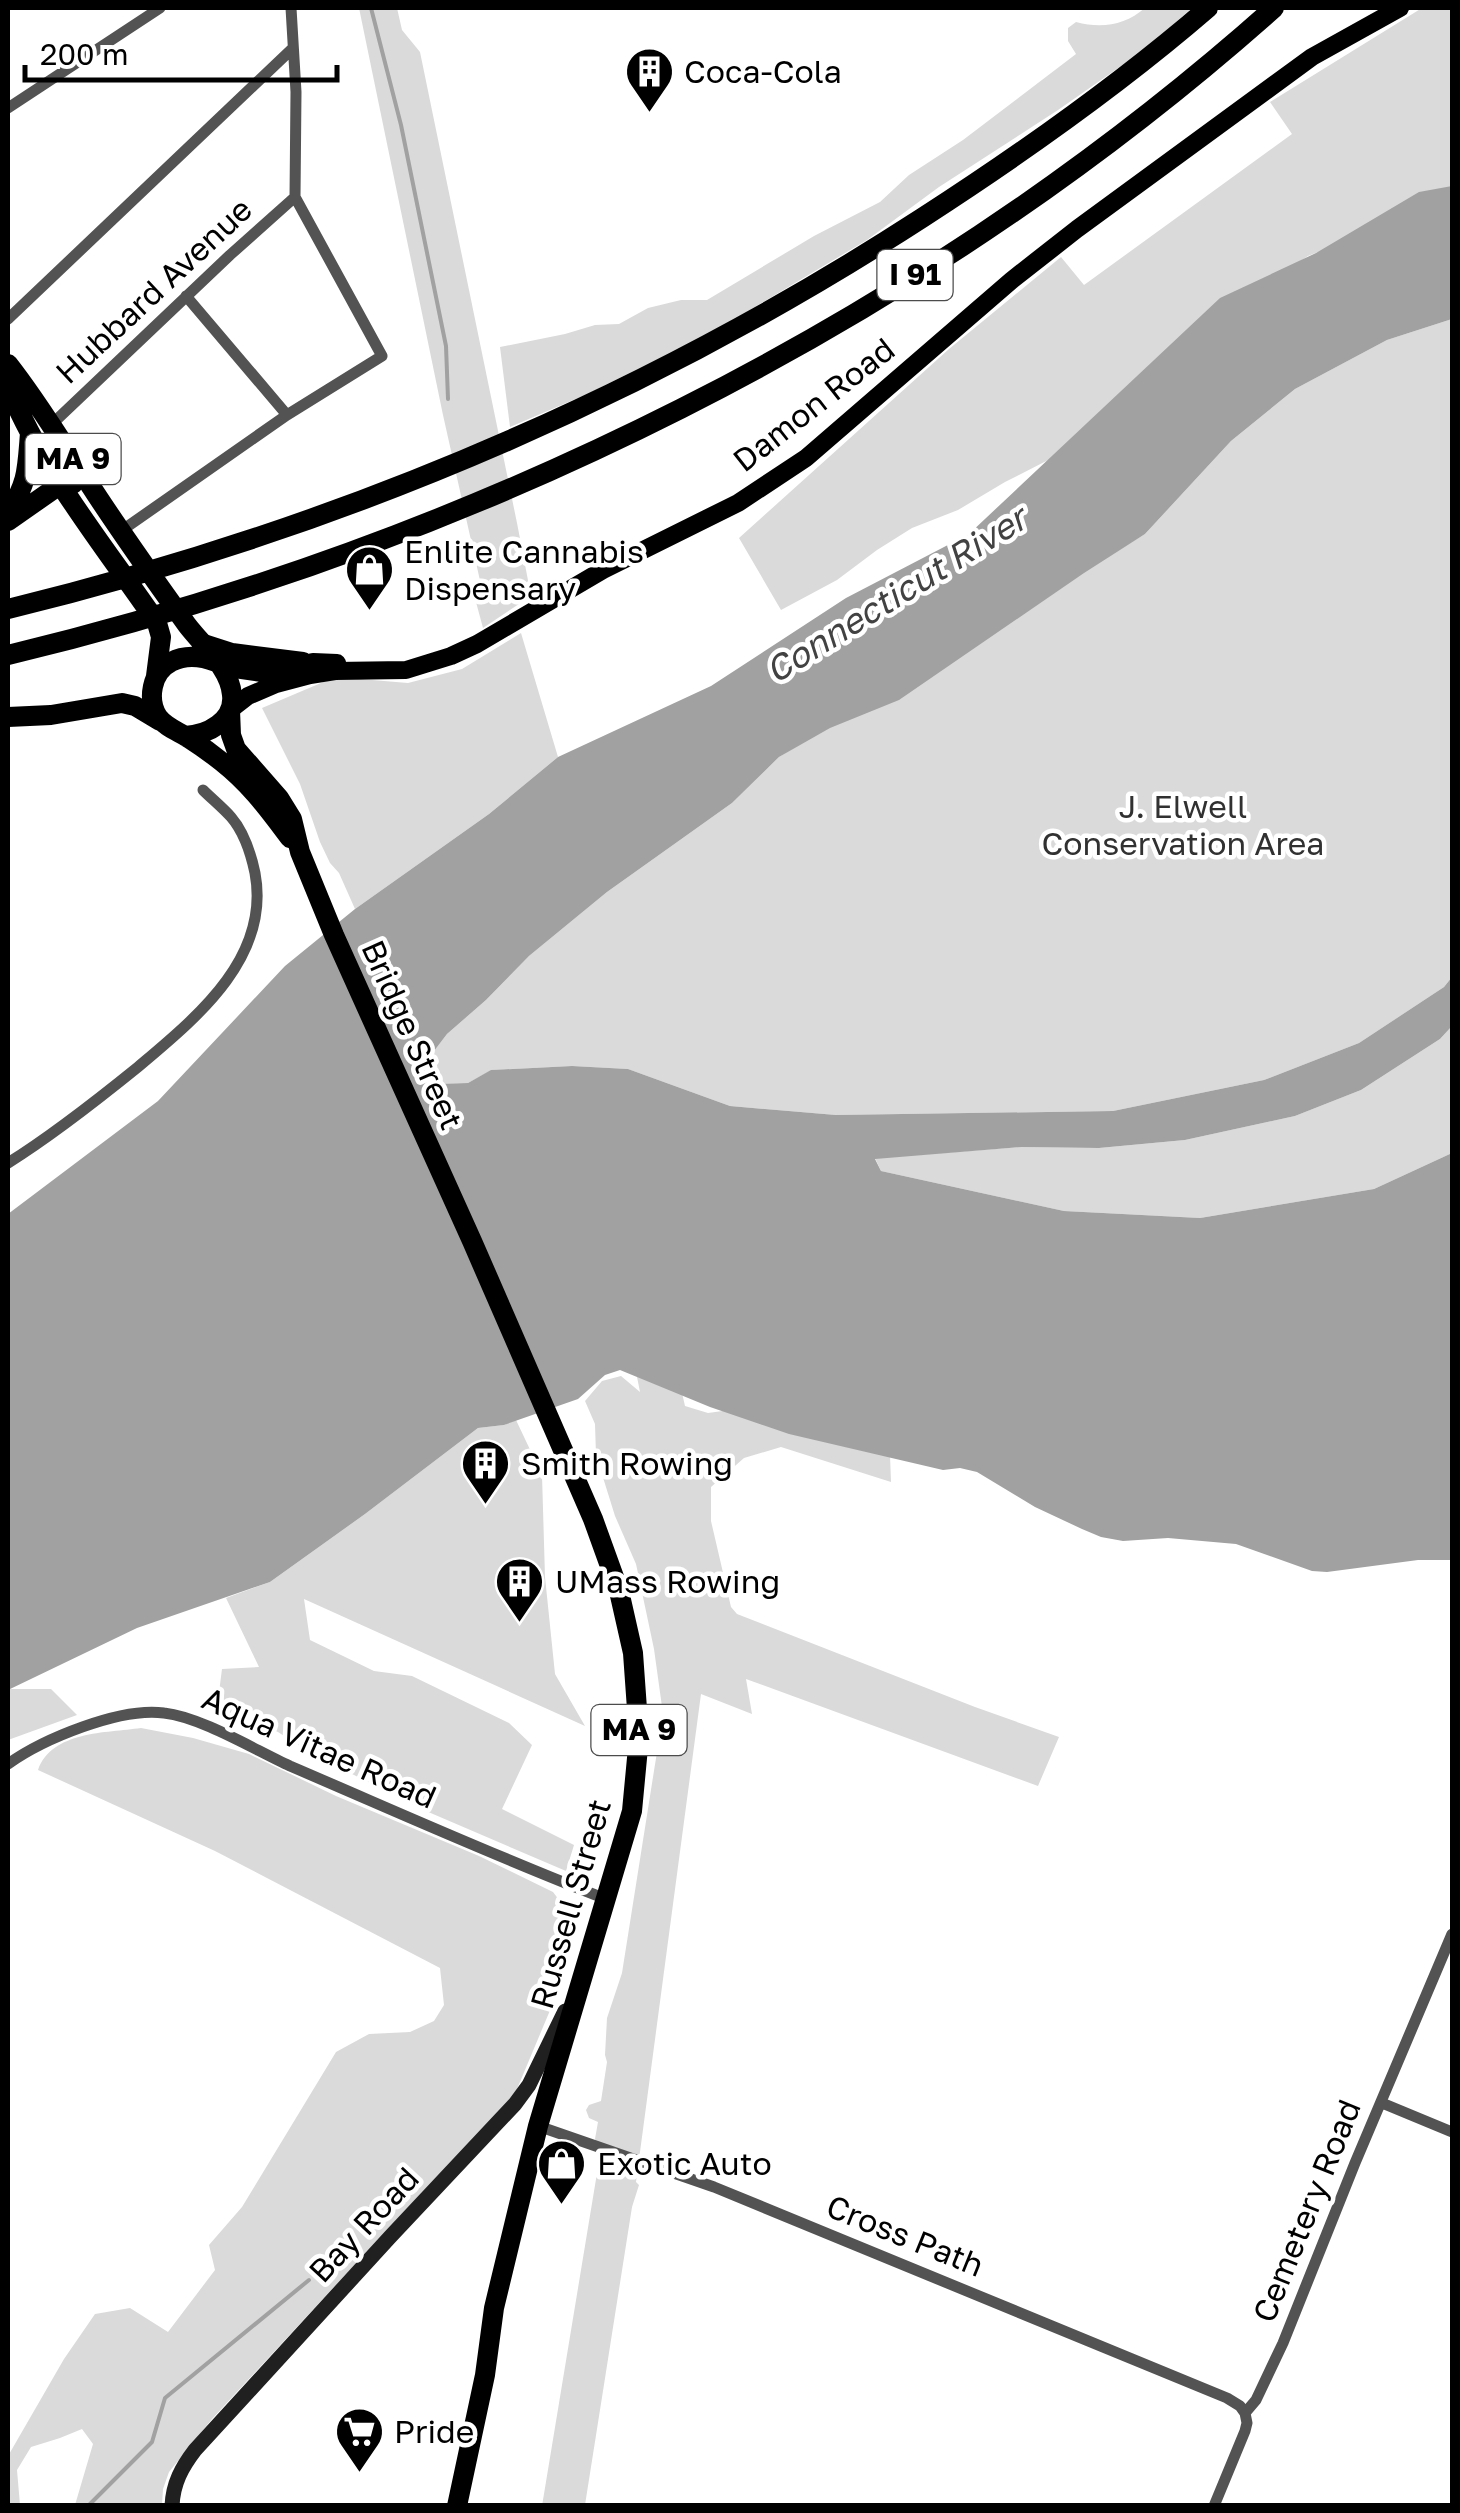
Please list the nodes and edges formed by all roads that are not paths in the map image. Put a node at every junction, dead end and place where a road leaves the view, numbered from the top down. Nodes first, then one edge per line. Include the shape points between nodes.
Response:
1 (160, 8) edge
2 (290, 8) edge
3 (1208, 8) edge
4 (1274, 8) edge
5 (1400, 8) edge
6 (293, 48) junction
7 (8, 108) edge
8 (295, 198) junction
9 (186, 296) junction
10 (8, 320) edge
11 (8, 364) edge
12 (8, 386) edge
13 (287, 415) junction
14 (41, 428) junction
15 (61, 484) junction
16 (100, 500) junction
17 (8, 517) edge
18 (121, 531) junction
19 (8, 609) edge
20 (202, 642) junction
21 (8, 655) edge
22 (313, 662) junction
23 (219, 664) junction
24 (372, 670) junction
25 (156, 676) junction
26 (230, 710) junction
27 (8, 717) edge
28 (162, 722) junction
29 (186, 736) junction
30 (203, 790) dead end
31 (300, 852) junction
32 (8, 1163) edge
33 (472, 1240) joint
34 (8, 1764) edge
35 (606, 1899) junction
36 (1452, 1934) edge
37 (583, 1971) junction
38 (1382, 2102) junction
39 (538, 2126) junction
40 (1452, 2132) edge
41 (494, 2308) junction
42 (1245, 2413) junction
43 (172, 2506) edge
44 (443, 2506) edge
45 (457, 2506) edge
46 (1214, 2506) edge

1 - 7 street
2 - 6 street
3 - 19 highway, I 91 via 1037,140 866,254 715,341 439,472 188,561
4 - 21 highway, I 91 via 1085,159 912,277 740,377 451,514 215,598
5 - 24 main road, Damon Road via 1302,64 1076,229 806,458 738,503 477,644 406,670
6 - 8 street
6 - 10 street
8 - 9 street, Hubbard Avenue
8 - 13 street via 382,356
9 - 13 street
9 - 14 street, Hubbard Avenue
11 - 14 highway, MA 9
12 - 14 highway, MA 9
13 - 18 street
14 - 15 highway, MA 9
14 - 16 highway, MA 9
14 - 17 highway
15 - 16 highway
15 - 17 highway
15 - 25 highway, MA 9 via 157,624
16 - 18 highway, MA 9
18 - 20 highway, MA 9
20 - 22 main road, Damon Road
20 - 23 highway, MA 9
22 - 23 main road, Damon Road via 262,673
22 - 24 main road, Damon Road
23 - 25 highway via 184,658
23 - 26 highway via 232,694
24 - 26 main road, Damon Road via 276,684
25 - 28 highway via 153,704
26 - 29 highway via 210,730
26 - 31 highway, Bridge Street / MA 9 via 236,750 285,805
27 - 28 highway via 122,702
28 - 29 highway
29 - 31 highway, Bridge Street / MA 9 via 258,795
30 - 32 street via 233,819 254,868 256,914 241,958 180,1031
31 - 33 highway, Bridge Street / MA 9
33 - 35 highway, Russell Street / MA 9 via 608,1556 624,1608 638,1709 637,1772
34 - 35 street, Aqua Vitae Road via 45,1741 116,1717 173,1714
35 - 37 highway, Russell Street / MA 9
36 - 38 street, Cemetery Road
37 - 39 highway, Russell Street / MA 9
37 - 43 main road, Bay Road via 515,2104 195,2450 174,2485
38 - 40 street
38 - 42 street, Cemetery Road via 1283,2343
39 - 41 highway, Russell Street / MA 9
39 - 42 street, Cross Path via 714,2187 1227,2398
41 - 44 highway, Russell Street / MA 9 via 473,2368
41 - 45 highway, Russell Street / MA 9
42 - 46 street, Cemetery Road via 1245,2431

